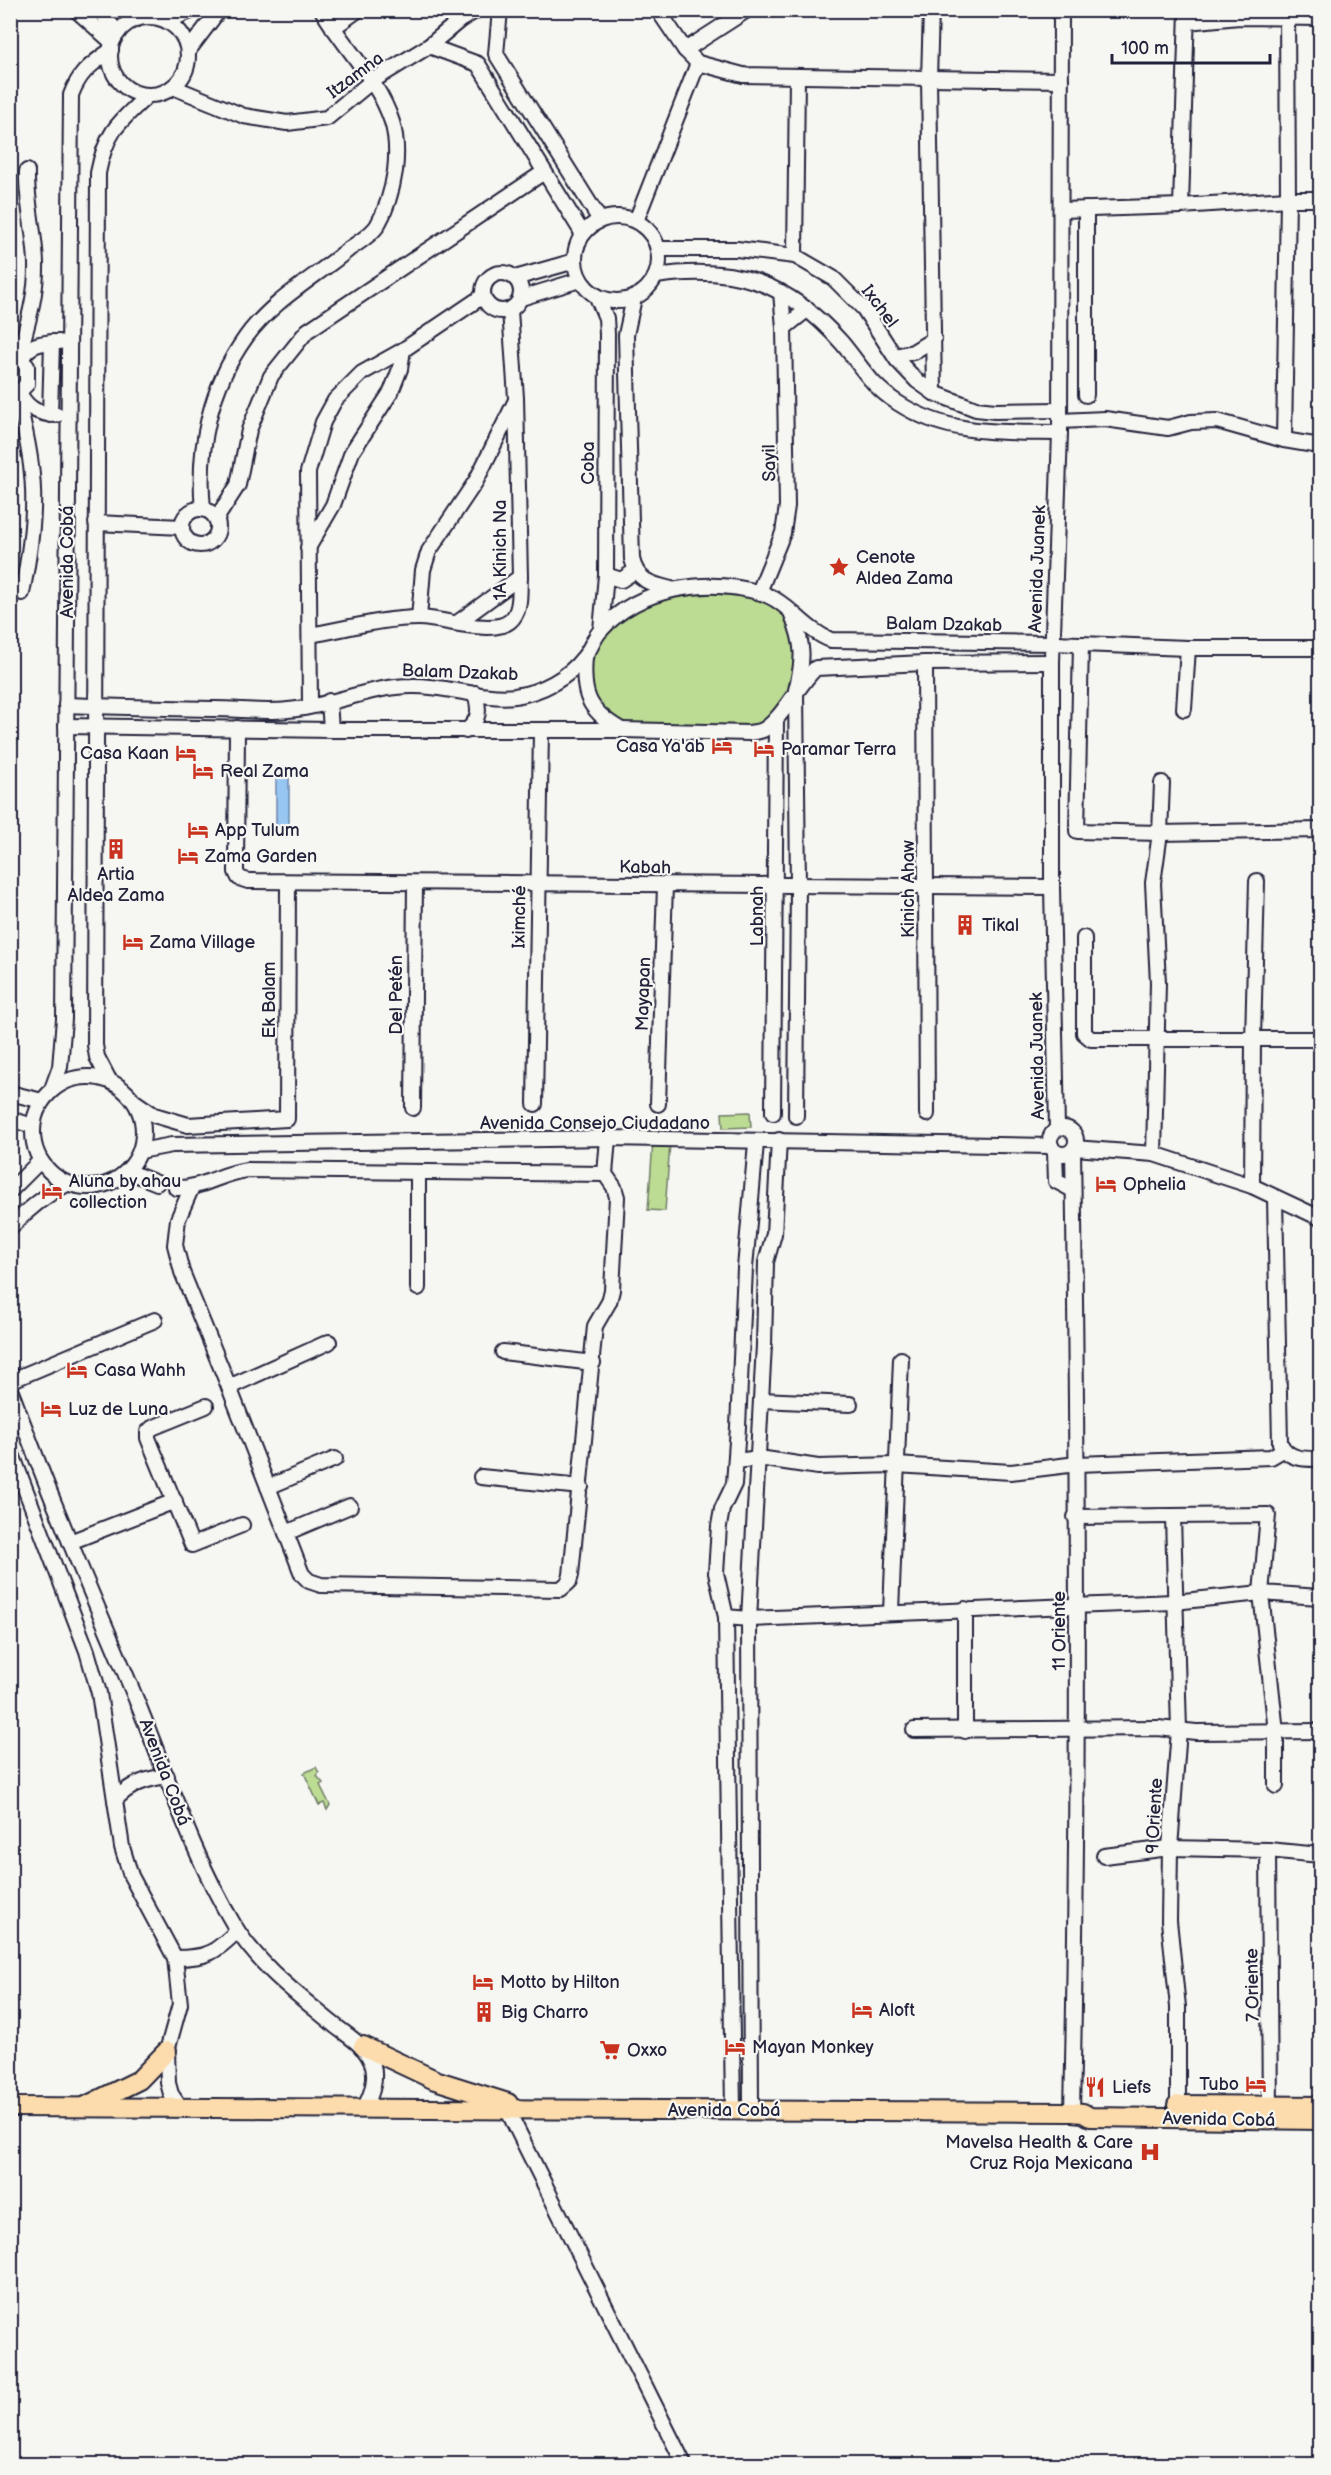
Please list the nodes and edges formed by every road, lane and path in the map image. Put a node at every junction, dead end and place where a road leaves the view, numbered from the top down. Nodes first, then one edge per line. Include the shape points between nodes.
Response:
1 (76, 10) edge
2 (99, 10) edge
3 (193, 10) edge
4 (219, 10) edge
5 (322, 10) edge
6 (358, 10) edge
7 (477, 10) edge
8 (500, 10) edge
9 (658, 10) edge
10 (747, 10) edge
11 (931, 10) edge
12 (1061, 10) edge
13 (1287, 13) edge
14 (457, 15) edge
15 (132, 16) edge
16 (1186, 16) edge
17 (1320, 18) edge
18 (167, 21) junction
19 (333, 28) junction
20 (114, 42) junction
21 (429, 46) junction
22 (685, 50) junction
23 (188, 51) junction
24 (496, 54) junction
25 (698, 63) junction
26 (477, 64) junction
27 (798, 77) junction
28 (930, 79) junction
29 (1061, 80) junction
30 (372, 81) junction
31 (173, 87) junction
32 (148, 95) junction
33 (27, 171) dead end
34 (544, 172) junction
35 (1288, 199) junction
36 (1320, 200) edge
37 (1181, 206) junction
38 (1086, 209) junction
39 (1062, 210) junction
40 (600, 220) junction
41 (636, 221) junction
42 (583, 234) junction
43 (658, 249) junction
44 (737, 249) junction
45 (795, 256) junction
46 (575, 261) junction
47 (730, 274) junction
48 (656, 276) junction
49 (515, 278) junction
50 (580, 280) junction
51 (781, 292) junction
52 (483, 296) junction
53 (597, 297) junction
54 (521, 298) junction
55 (634, 298) junction
56 (808, 309) junction
57 (1086, 309) junction
58 (510, 310) junction
59 (1061, 310) junction
60 (784, 328) junction
61 (934, 339) junction
62 (70, 341) junction
63 (52, 342) junction
64 (403, 350) junction
65 (895, 356) junction
66 (51, 369) junction
67 (69, 369) junction
68 (18, 376) edge
69 (50, 385) junction
70 (69, 385) junction
71 (934, 393) junction
72 (1086, 395) dead end
73 (516, 398) junction
74 (960, 405) junction
75 (50, 415) junction
76 (68, 417) junction
77 (1060, 421) junction
78 (954, 426) junction
79 (1284, 440) junction
80 (1320, 446) edge
81 (203, 509) junction
82 (216, 519) junction
83 (96, 523) junction
84 (182, 527) junction
85 (308, 548) junction
86 (635, 571) junction
87 (606, 575) junction
88 (520, 577) junction
89 (671, 589) junction
90 (759, 592) junction
91 (22, 594) dead end
92 (791, 613) junction
93 (419, 618) junction
94 (457, 623) junction
95 (601, 630) junction
96 (310, 635) junction
97 (1053, 643) junction
98 (1081, 644) junction
99 (1188, 648) junction
100 (1320, 648) edge
101 (585, 657) junction
102 (1052, 662) junction
103 (925, 663) junction
104 (796, 690) junction
105 (475, 693) junction
106 (329, 702) junction
107 (66, 705) junction
108 (96, 706) junction
109 (310, 706) junction
110 (1184, 709) dead end
111 (776, 719) junction
112 (66, 726) junction
113 (96, 726) junction
114 (237, 728) junction
115 (331, 730) junction
116 (622, 730) junction
117 (466, 731) junction
118 (541, 731) junction
119 (1162, 783) dead end
120 (1320, 830) edge
121 (1160, 833) junction
122 (1257, 881) dead end
123 (288, 882) junction
124 (415, 883) junction
125 (537, 884) junction
126 (665, 885) junction
127 (776, 886) junction
128 (798, 887) junction
129 (1052, 887) junction
130 (926, 888) junction
131 (1084, 938) dead end
132 (1158, 1039) junction
133 (1320, 1039) edge
134 (1253, 1040) junction
135 (109, 1080) junction
136 (52, 1089) junction
137 (10, 1093) edge
138 (42, 1101) junction
139 (135, 1102) junction
140 (535, 1104) dead end
141 (657, 1104) dead end
142 (413, 1108) dead end
143 (773, 1113) dead end
144 (927, 1114) dead end
145 (796, 1116) dead end
146 (10, 1119) edge
147 (33, 1126) junction
148 (1057, 1129) junction
149 (608, 1138) junction
150 (779, 1140) junction
151 (756, 1143) junction
152 (1053, 1149) junction
153 (1073, 1149) junction
154 (140, 1151) junction
155 (1154, 1154) junction
156 (40, 1161) junction
157 (127, 1172) junction
158 (418, 1172) junction
159 (605, 1174) junction
160 (157, 1183) dead end
161 (67, 1184) junction
162 (1252, 1186) junction
163 (176, 1188) dead end
164 (191, 1189) junction
165 (1073, 1190) junction
166 (10, 1191) edge
167 (1275, 1198) junction
168 (1320, 1218) edge
169 (750, 1219) junction
170 (10, 1228) edge
171 (774, 1234) junction
172 (766, 1262) junction
173 (745, 1268) junction
174 (418, 1288) dead end
175 (155, 1320) dead end
176 (329, 1342) dead end
177 (742, 1343) junction
178 (764, 1345) junction
179 (503, 1352) dead end
180 (901, 1359) dead end
181 (593, 1363) junction
182 (10, 1381) edge
183 (229, 1387) junction
184 (10, 1389) edge
185 (761, 1400) junction
186 (850, 1404) dead end
187 (206, 1406) dead end
188 (10, 1449) edge
189 (1283, 1450) junction
190 (759, 1458) junction
191 (334, 1459) dead end
192 (1320, 1459) edge
193 (737, 1461) junction
194 (1077, 1464) junction
195 (896, 1465) junction
196 (481, 1477) dead end
197 (734, 1484) junction
198 (268, 1487) junction
199 (580, 1487) junction
200 (755, 1494) junction
201 (176, 1501) junction
202 (350, 1506) dead end
203 (1075, 1517) junction
204 (1173, 1517) junction
205 (242, 1525) dead end
206 (286, 1533) junction
207 (70, 1542) junction
208 (1261, 1593) junction
209 (1320, 1597) edge
210 (1174, 1602) junction
211 (1077, 1605) junction
212 (965, 1609) junction
213 (891, 1612) junction
214 (726, 1617) junction
215 (748, 1619) junction
216 (1077, 1729) junction
217 (914, 1730) dead end
218 (1179, 1730) junction
219 (964, 1731) junction
220 (1320, 1731) edge
221 (1276, 1732) junction
222 (749, 1771) junction
223 (729, 1772) junction
224 (167, 1776) junction
225 (1276, 1786) dead end
226 (115, 1800) junction
227 (1170, 1848) junction
228 (1268, 1850) junction
229 (1320, 1855) edge
230 (1104, 1856) dead end
231 (237, 1931) junction
232 (175, 1958) junction
233 (363, 2046) junction
234 (167, 2050) junction
235 (1320, 2106) edge
236 (10, 2107) edge
237 (83, 2108) junction
238 (364, 2108) junction
239 (181, 2109) junction
240 (507, 2109) junction
241 (530, 2109) junction
242 (733, 2110) junction
243 (751, 2110) junction
244 (1177, 2111) junction
245 (1078, 2113) junction
246 (1270, 2113) junction
247 (1320, 2120) edge
248 (684, 2464) edge

1 - 20 street
2 - 20 street
3 - 18 street
4 - 23 street
5 - 19 street
6 - 19 street
7 - 14 street, Itzamna
8 - 24 street
9 - 22 street
10 - 22 street
11 - 28 street
12 - 29 street, Avenida Juanek
13 - 16 street
13 - 17 street
13 - 35 street
14 - 21 street, Itzamna
15 - 18 street
15 - 20 street
16 - 37 street
18 - 23 street via 184,39
19 - 30 street
20 - 32 street via 111,63 115,75 134,92
20 - 62 street, Avenida Cobá via 77,79 71,95
21 - 26 street
21 - 30 street, Itzamna
22 - 25 street
23 - 31 street via 184,71
24 - 26 street via 483,54
24 - 40 street
25 - 27 street via 742,75
25 - 41 street
26 - 34 street
27 - 28 street
27 - 45 street
28 - 29 street
28 - 61 street
29 - 39 street, Avenida Juanek
30 - 31 street, Itzamna via 327,118 287,123 244,116
30 - 81 street via 392,122 397,151 392,194 376,228 278,302 247,336 224,372 206,428
31 - 32 street
32 - 83 street, Avenida Cobá via 113,128 103,148 98,173
33 - 68 street via 36,284
34 - 42 street
34 - 82 street via 307,331 271,376 249,430 238,485
35 - 36 street
35 - 37 street
35 - 79 street
37 - 38 street
38 - 39 street
38 - 57 street
39 - 59 street, Avenida Juanek
40 - 41 street via 618,216
40 - 42 street
41 - 43 street via 650,232
42 - 46 street
43 - 44 street, Ixchel
43 - 48 street
44 - 45 street, Ixchel
44 - 47 street via 728,261
45 - 65 street, Ixchel via 833,278 864,309
46 - 49 street
46 - 50 street
47 - 48 street via 689,271
47 - 51 street
48 - 55 street
49 - 52 street via 501,273 491,277 484,285
49 - 54 street via 522,289
50 - 53 street
50 - 54 street
51 - 56 street
51 - 60 street, Sayil
52 - 58 street via 496,311
52 - 64 street
53 - 55 street via 616,302
53 - 87 street, Coba via 606,318 607,334
54 - 58 street
55 - 86 street via 626,335 630,538
56 - 60 street
56 - 78 street via 843,344 873,384 899,404
57 - 59 street
57 - 72 street
58 - 73 street, 1A Kinich Na
59 - 77 street, Avenida Juanek
60 - 90 street, Sayil via 787,506 783,533
61 - 65 street via 912,352
61 - 71 street
62 - 63 street
62 - 67 street, Avenida Cobá
63 - 66 street
63 - 68 street via 25,351
64 - 85 street via 391,392 352,452 333,505
64 - 85 street via 362,373 335,400 323,422 308,472
65 - 71 street, Ixchel
66 - 67 street
66 - 68 street
66 - 69 street
67 - 70 street, Avenida Cobá
68 - 69 street
68 - 75 street via 28,407
68 - 91 street via 34,488 33,527
69 - 70 street
69 - 75 street
70 - 76 street, Avenida Cobá
71 - 74 street, Ixchel
73 - 88 street, 1A Kinich Na
73 - 93 street via 476,480 429,551 423,570
74 - 77 street, Ixchel
74 - 78 street
75 - 76 street
76 - 107 street, Avenida Cobá
77 - 78 street via 977,432
77 - 79 street via 1105,419 1168,428 1217,421
77 - 97 street, Avenida Juanek
79 - 80 street
81 - 82 street
81 - 84 street via 187,515
82 - 84 street via 217,533 202,545 188,540
83 - 84 street
83 - 108 street, Avenida Cobá
85 - 96 street
86 - 87 street via 621,580
86 - 89 street via 655,585
87 - 95 street, Coba
88 - 94 street
88 - 94 street, 1A Kinich Na via 519,607 511,621 486,627
89 - 90 street, Balam Dzakab via 730,586
89 - 95 street, Balam Dzakab via 626,609
90 - 92 street, Balam Dzakab
92 - 97 street, Balam Dzakab via 818,635 831,640
92 - 104 street via 803,650
93 - 94 street, 1A Kinich Na
93 - 96 street, 1A Kinich Na
95 - 101 street, Balam Dzakab
96 - 109 street
97 - 98 street, Balam Dzakab
97 - 102 street, Avenida Juanek
98 - 99 street, Balam Dzakab
98 - 121 street via 1077,831
99 - 100 street, Balam Dzakab
99 - 110 street
101 - 105 street, Balam Dzakab via 541,690 513,696
101 - 116 street via 586,697 601,716
102 - 103 street
102 - 129 street, Avenida Juanek
103 - 104 street via 816,668
103 - 130 street, Kinich Ahaw
104 - 111 street
104 - 128 street
105 - 106 street, Balam Dzakab via 411,686 378,689
105 - 117 street via 479,715
106 - 109 street, Balam Dzakab
106 - 115 street
107 - 108 street, Balam Dzakab
107 - 112 street, Avenida Cobá
108 - 109 street, Balam Dzakab via 288,711
108 - 113 street, Avenida Cobá
111 - 116 street via 764,730 749,733
111 - 127 street, Labnah
112 - 113 street
112 - 136 street, Avenida Cobá via 63,1047
113 - 114 street
113 - 135 street, Avenida Cobá via 95,1046
114 - 115 street
114 - 123 street, Kabah via 236,872 248,881
115 - 117 street
116 - 118 street
117 - 118 street
118 - 125 street, Iximché
119 - 121 street
120 - 121 street
121 - 132 street via 1154,883
122 - 134 street
123 - 124 street, Kabah
123 - 139 street, Ek Balam via 287,1119 188,1125 154,1115
124 - 125 street, Kabah
124 - 142 street, Del Petén
125 - 126 street, Kabah
125 - 140 street, Iximché
126 - 127 street, Kabah
126 - 141 street, Mayapan
127 - 128 street, Kabah
127 - 143 street, Labnah
128 - 130 street, Kabah
128 - 145 street
129 - 130 street, Kabah
129 - 148 street, Avenida Juanek
130 - 144 street, Kinich Ahaw
131 - 132 street via 1084,1034 1095,1040
132 - 134 street
132 - 155 street
133 - 134 street
134 - 162 street
135 - 136 street via 79,1077
135 - 139 street
136 - 138 street
137 - 138 street
138 - 147 street
139 - 154 street via 143,1126
146 - 147 street
147 - 156 street
148 - 152 street via 1051,1136
148 - 153 street via 1073,1132
149 - 151 street, Avenida Consejo Ciudadano
149 - 154 street, Avenida Consejo Ciudadano via 172,1145
149 - 159 street
150 - 151 street, Avenida Consejo Ciudadano
150 - 152 street, Avenida Consejo Ciudadano
150 - 171 street
151 - 169 street
152 - 153 street via 1063,1155
152 - 165 street via 1056,1181
153 - 155 street
153 - 165 street, 11 Oriente
154 - 157 street
155 - 162 street
156 - 161 street
156 - 166 street
157 - 160 street
157 - 161 street via 105,1185
158 - 159 street
158 - 164 street via 247,1170
158 - 174 street
159 - 181 street via 617,1197 612,1290 595,1326
161 - 170 street via 46,1194
162 - 167 street
163 - 164 street
164 - 183 street via 178,1219 176,1245 182,1272
165 - 194 street, 11 Oriente
167 - 168 street
167 - 189 street
169 - 171 street
169 - 173 street
171 - 172 street
172 - 173 street
172 - 178 street
173 - 177 street
175 - 182 street
176 - 183 street
177 - 178 street
177 - 193 street
178 - 185 street
179 - 181 street
180 - 195 street
181 - 199 street
183 - 198 street
184 - 207 street, Avenida Cobá
185 - 186 street
185 - 190 street
187 - 201 street via 147,1432
188 - 226 street via 87,1651 99,1693
189 - 192 street via 1301,1459
189 - 194 street via 1271,1457
190 - 193 street
190 - 195 street via 818,1467
190 - 200 street
191 - 198 street
193 - 197 street
194 - 195 street via 1011,1472
194 - 203 street, 11 Oriente
195 - 213 street
196 - 199 street
197 - 200 street
197 - 214 street via 722,1509 716,1573
198 - 206 street
199 - 206 street via 571,1575 561,1589 321,1585 302,1574
200 - 215 street
201 - 205 street via 192,1545
201 - 207 street
202 - 206 street
203 - 204 street
203 - 211 street, 11 Oriente
204 - 208 street via 1268,1515
204 - 210 street, 9 Oriente
207 - 224 street, Avenida Cobá
208 - 209 street
208 - 210 street
208 - 221 street
210 - 211 street
210 - 218 street, 9 Oriente
211 - 212 street
211 - 216 street, 11 Oriente
212 - 213 street
212 - 219 street
213 - 215 street
214 - 215 street
214 - 223 street
215 - 222 street
216 - 218 street
216 - 219 street
216 - 245 street, 11 Oriente
217 - 219 street
218 - 221 street
218 - 227 street, 9 Oriente
220 - 221 street
221 - 225 street
222 - 223 street
222 - 243 street
223 - 242 street
224 - 226 street via 135,1784
224 - 231 street, Avenida Cobá via 191,1840
226 - 232 street via 131,1876
227 - 228 street
227 - 230 street
227 - 244 street, 9 Oriente via 1169,1921 1178,2007
228 - 229 street
228 - 246 street, 7 Oriente
231 - 232 street via 217,1951 200,1958
231 - 233 street, Avenida Cobá via 271,1972
232 - 234 street via 180,2004
233 - 238 street via 375,2072
233 - 241 main road via 435,2080
234 - 237 main road via 138,2080
234 - 239 street via 168,2083
235 - 246 main road, Avenida Cobá
236 - 237 main road, Avenida Cobá
237 - 239 main road, Avenida Cobá
238 - 239 main road, Avenida Cobá
238 - 240 main road, Avenida Cobá
240 - 241 main road, Avenida Cobá
240 - 248 street
241 - 242 main road, Avenida Cobá
242 - 243 main road, Avenida Cobá
243 - 245 main road, Avenida Cobá
244 - 245 main road, Avenida Cobá via 1090,2117
244 - 246 main road, Avenida Cobá
246 - 247 main road, Avenida Cobá

